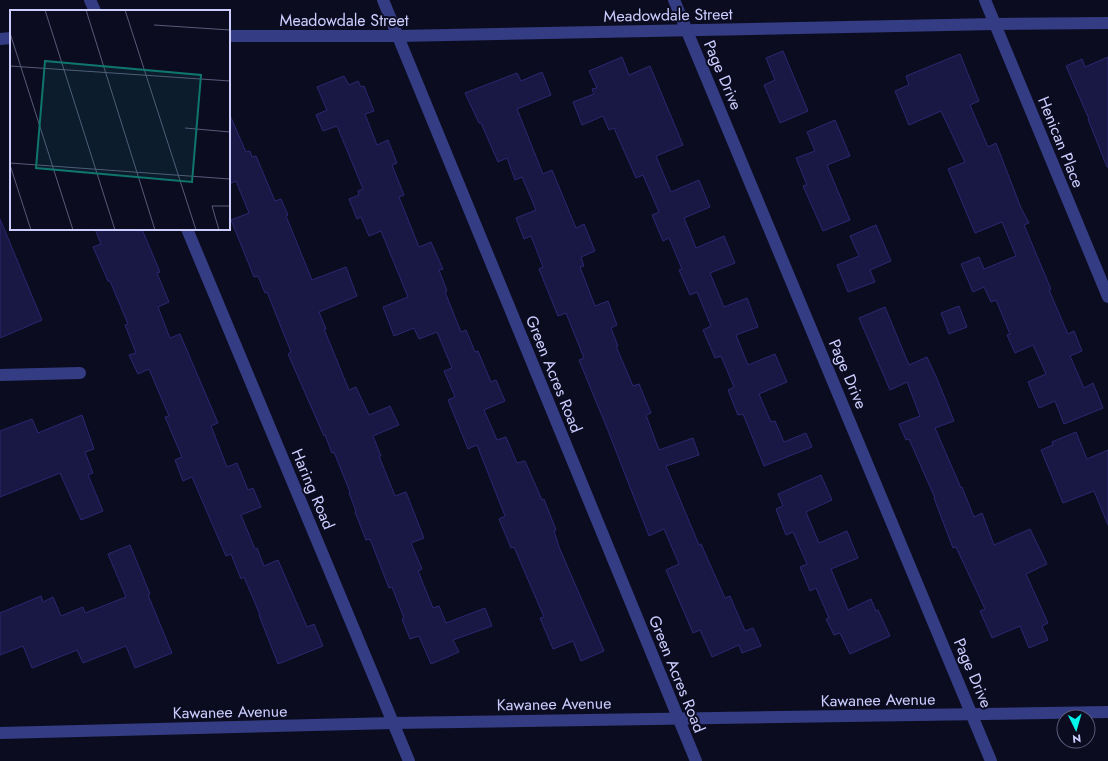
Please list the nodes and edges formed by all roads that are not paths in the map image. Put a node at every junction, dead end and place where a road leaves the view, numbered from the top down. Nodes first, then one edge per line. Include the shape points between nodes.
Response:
1 (90, 0) edge
2 (382, 0) edge
3 (674, 0) edge
4 (985, 0) edge
5 (95, 10) edge
6 (1108, 23) edge
7 (995, 24) junction
8 (687, 31) junction
9 (230, 36) edge
10 (398, 36) junction
11 (10, 38) edge
12 (0, 39) edge
13 (187, 230) edge
14 (1108, 297) edge
15 (80, 373) dead end
16 (0, 375) edge
17 (1108, 712) edge
18 (973, 715) junction
19 (678, 718) junction
20 (393, 723) junction
21 (0, 734) edge
22 (409, 761) edge
23 (696, 761) edge
24 (991, 761) edge

1 - 5 street
2 - 10 street, Green Acres Road
3 - 8 street, Page Drive
4 - 7 street, Henican Place
6 - 7 street, Meadowdale Street
7 - 8 street, Meadowdale Street
7 - 14 street, Henican Place
8 - 10 street, Meadowdale Street
8 - 18 street, Page Drive
9 - 10 street, Meadowdale Street
10 - 19 street, Green Acres Road
11 - 12 street
13 - 20 street, Haring Road
15 - 16 street
17 - 18 street, Kawanee Avenue
18 - 19 street, Kawanee Avenue
18 - 24 street, Page Drive
19 - 20 street, Kawanee Avenue
19 - 23 street, Green Acres Road
20 - 21 street, Kawanee Avenue
20 - 22 street, Haring Road

